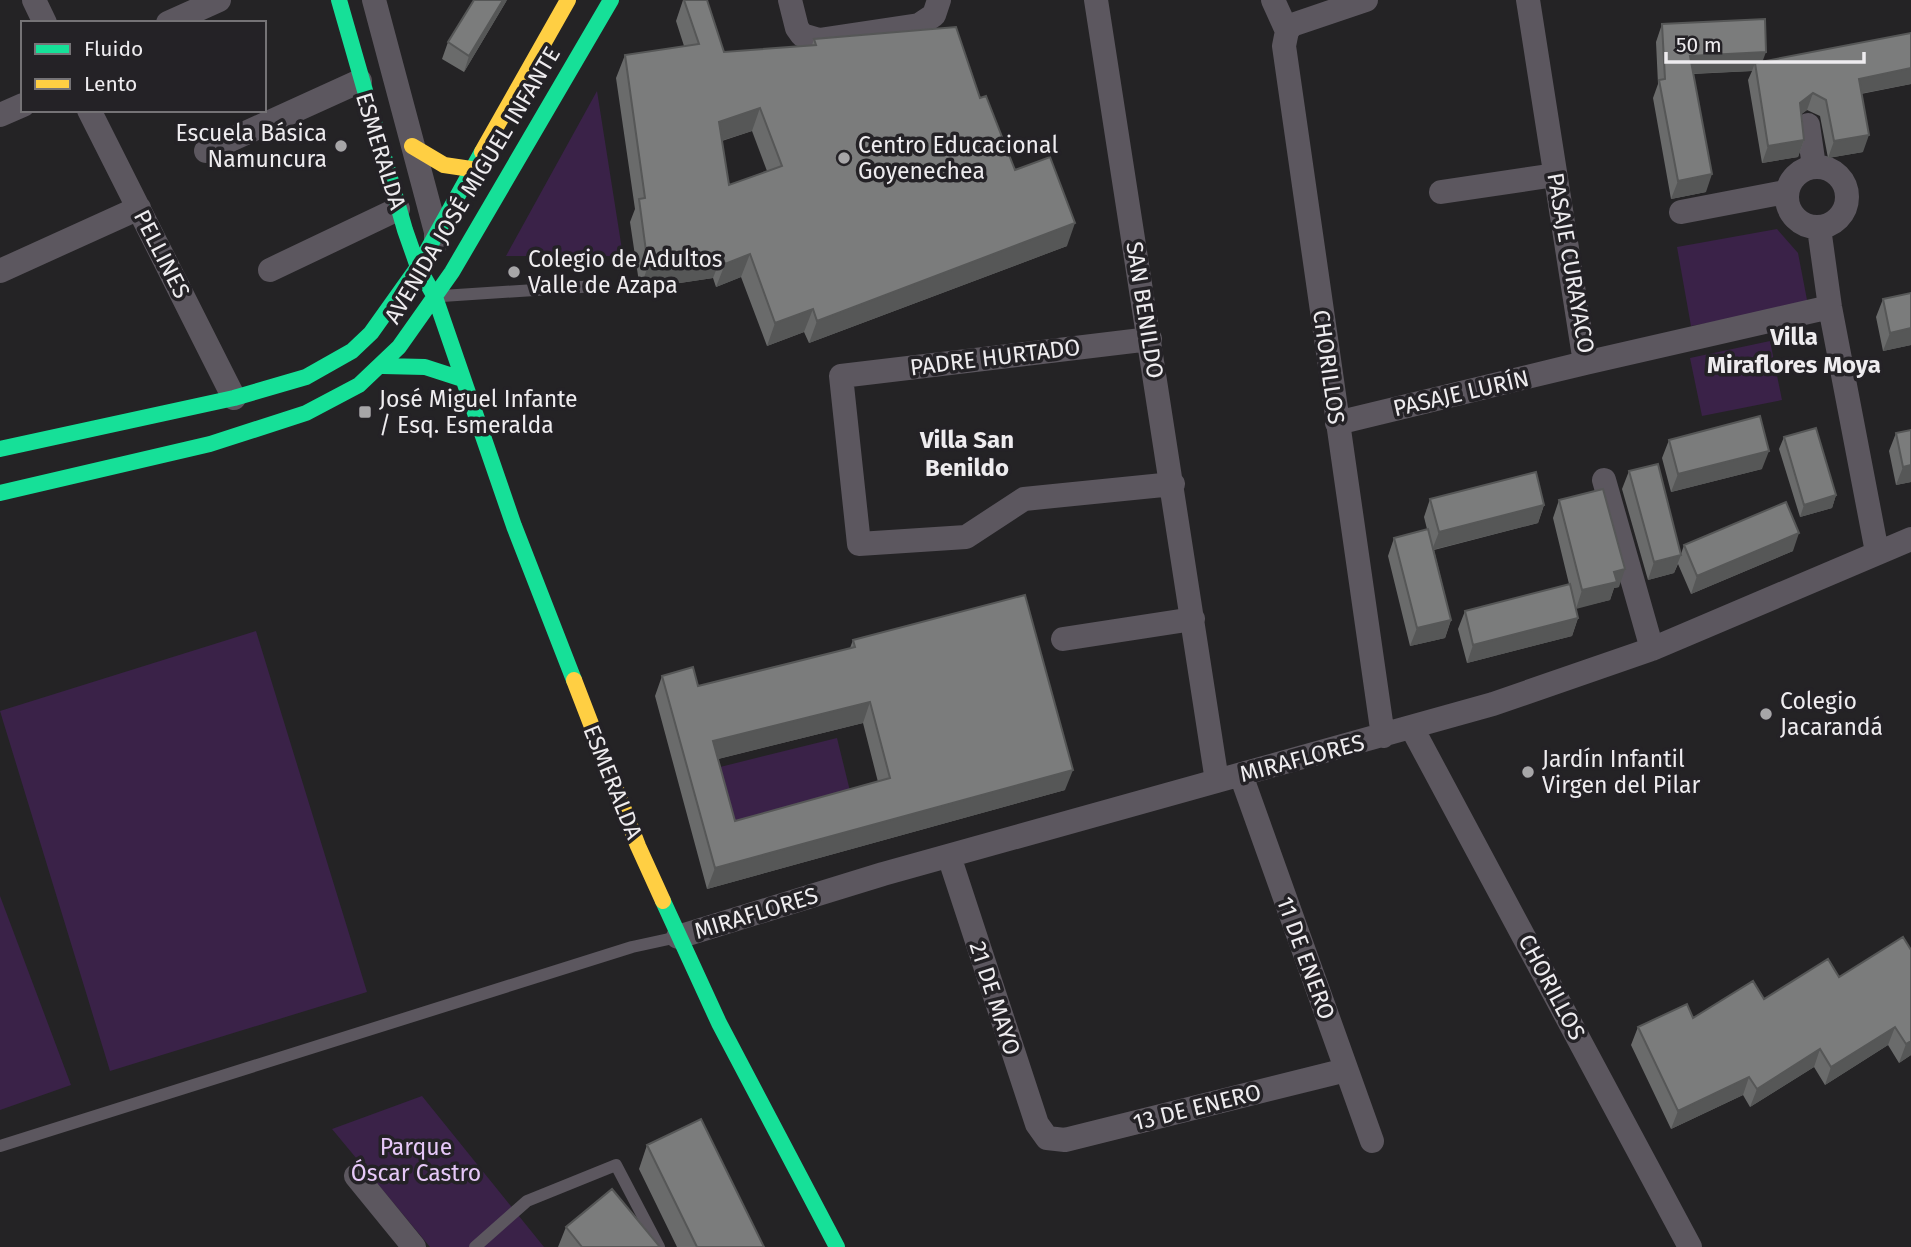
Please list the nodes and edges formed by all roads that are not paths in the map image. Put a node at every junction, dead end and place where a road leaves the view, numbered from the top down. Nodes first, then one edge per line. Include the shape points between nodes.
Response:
1 (34, 0) edge
2 (219, 0) edge
3 (338, 0) edge
4 (374, 0) edge
5 (568, 0) edge
6 (611, 0) edge
7 (790, 0) edge
8 (1096, 0) edge
9 (1273, 0) edge
10 (1366, 0) edge
11 (1528, 0) edge
12 (937, 8) edge
13 (44, 21) edge
14 (172, 21) edge
15 (1287, 32) junction
16 (360, 81) junction
17 (21, 106) edge
18 (90, 112) edge
19 (0, 115) edge
20 (1808, 125) dead end
21 (412, 146) junction
22 (206, 151) dead end
23 (1814, 166) junction
24 (471, 169) junction
25 (1556, 175) junction
26 (1441, 192) dead end
27 (1785, 192) junction
28 (139, 208) junction
29 (398, 209) junction
30 (1681, 212) dead end
31 (1819, 228) junction
32 (436, 232) junction
33 (418, 267) junction
34 (270, 270) dead end
35 (0, 271) edge
36 (596, 286) dead end
37 (435, 297) junction
38 (1830, 307) junction
39 (1150, 339) junction
40 (1585, 363) junction
41 (383, 366) junction
42 (462, 379) junction
43 (234, 398) junction
44 (1336, 423) junction
45 (0, 449) edge
46 (1604, 480) dead end
47 (1173, 484) junction
48 (0, 493) edge
49 (1911, 539) edge
50 (1877, 552) junction
51 (1193, 620) junction
52 (1063, 639) dead end
53 (1652, 649) junction
54 (1412, 728) junction
55 (1383, 736) junction
56 (1229, 778) junction
57 (949, 856) junction
58 (678, 937) junction
59 (1346, 1069) junction
60 (1048, 1138) joint
61 (1372, 1141) dead end
62 (0, 1146) edge
63 (356, 1176) dead end
64 (414, 1247) edge
65 (475, 1247) edge
66 (659, 1247) edge
67 (837, 1247) edge
68 (1690, 1247) edge

1 - 13 street
2 - 14 street
3 - 16 main road, ESMERALDA
4 - 21 street, ESMERALDA
5 - 24 main road, AVENIDA JOSÉ MIGUEL INFANTE
6 - 37 main road, AVENIDA JOSÉ MIGUEL INFANTE
7 - 12 street via 802,35 819,40 919,25
8 - 39 street, SAN BENILDO
9 - 15 street, CHORILLOS
10 - 15 street via 1309,18
11 - 25 street, PASAJE CURAYACO
15 - 44 street, CHORILLOS via 1284,46
16 - 22 street
16 - 29 main road, ESMERALDA
17 - 19 street
18 - 28 street, PELLINES
20 - 23 street
21 - 24 main road via 444,165
21 - 32 street, ESMERALDA
23 - 27 street via 1790,181
23 - 31 street via 1839,176 1847,196 1844,211
24 - 32 main road, AVENIDA JOSÉ MIGUEL INFANTE
25 - 26 street
25 - 40 street, PASAJE CURAYACO
27 - 30 street
27 - 31 street via 1786,203 1800,221
28 - 35 street
28 - 43 street, PELLINES
29 - 33 main road, ESMERALDA
29 - 34 street
31 - 38 street
32 - 33 main road, AVENIDA JOSÉ MIGUEL INFANTE
32 - 37 street, ESMERALDA
33 - 37 main road, ESMERALDA
33 - 43 main road, AVENIDA JOSÉ MIGUEL INFANTE via 371,333 345,356 306,377
36 - 37 lane
37 - 41 main road, AVENIDA JOSÉ MIGUEL INFANTE
37 - 42 main road, ESMERALDA
38 - 40 street, PASAJE CURAYACO
38 - 50 street
39 - 47 street, SAN BENILDO
39 - 47 street, PADRE HURTADO via 841,376 859,544 966,537 1024,499
40 - 44 street, PASAJE LURÍN
41 - 42 main road via 425,367
41 - 48 main road, AVENIDA JOSÉ MIGUEL INFANTE via 335,401 306,413 159,458
42 - 58 main road, ESMERALDA via 569,672
43 - 45 main road, AVENIDA JOSÉ MIGUEL INFANTE
44 - 55 street, CHORILLOS
46 - 53 street
47 - 51 street, SAN BENILDO
49 - 50 street, MIRAFLORES
50 - 53 street, MIRAFLORES
51 - 52 street
51 - 56 street, SAN BENILDO
53 - 54 street, MIRAFLORES
54 - 55 street, MIRAFLORES
54 - 68 street, CHORILLOS
55 - 56 street, MIRAFLORES
56 - 57 street, MIRAFLORES
56 - 59 street, 11 DE ENERO
57 - 58 street, MIRAFLORES
57 - 60 street, 21 DE MAYO via 1037,1124
58 - 62 lane via 632,947
58 - 67 main road, ESMERALDA
59 - 60 street, 13 DE ENERO via 1065,1140
59 - 61 street, 11 DE ENERO
63 - 64 street
65 - 66 lane via 527,1201 616,1166

